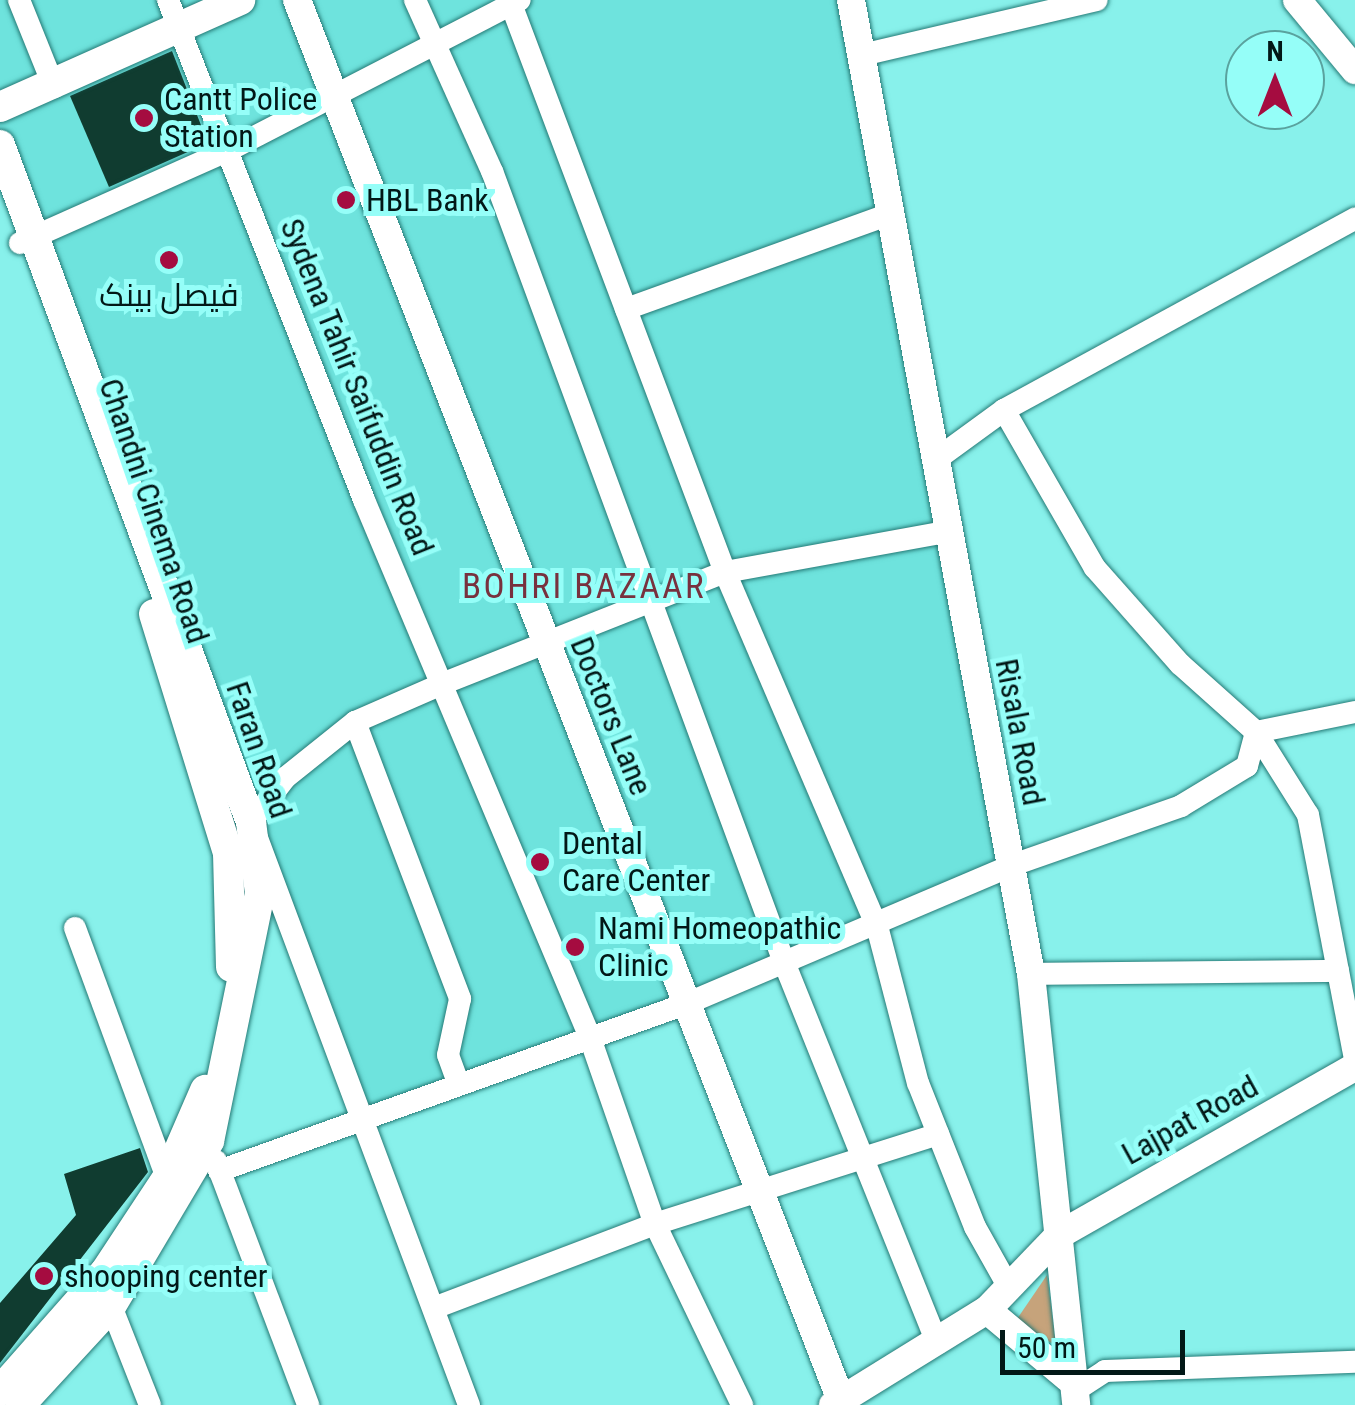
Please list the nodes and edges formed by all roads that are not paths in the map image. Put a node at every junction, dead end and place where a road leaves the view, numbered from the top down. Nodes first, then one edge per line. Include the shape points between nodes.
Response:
1 (18, 0) edge
2 (240, 0) edge
3 (297, 0) edge
4 (415, 0) edge
5 (851, 0) edge
6 (1097, 0) edge
7 (1297, 0) edge
8 (516, 2) edge
9 (174, 14) edge
10 (434, 41) junction
11 (862, 54) junction
12 (1355, 70) edge
13 (54, 87) junction
14 (336, 98) junction
15 (0, 108) edge
16 (0, 145) edge
17 (228, 150) junction
18 (0, 188) edge
19 (890, 214) junction
20 (1355, 219) edge
21 (28, 239) junction
22 (626, 309) junction
23 (1004, 410) junction
24 (934, 460) junction
25 (946, 532) junction
26 (724, 572) junction
27 (650, 599) junction
28 (544, 644) junction
29 (442, 684) junction
30 (1355, 712) edge
31 (355, 722) junction
32 (1256, 732) junction
33 (251, 822) junction
34 (1010, 866) junction
35 (877, 926) junction
36 (75, 928) dead end
37 (784, 962) junction
38 (1031, 974) junction
39 (1344, 978) edge
40 (688, 1002) junction
41 (590, 1035) junction
42 (1355, 1064) edge
43 (457, 1080) junction
44 (364, 1117) junction
45 (938, 1134) junction
46 (209, 1141) junction
47 (861, 1160) junction
48 (219, 1171) junction
49 (167, 1178) junction
50 (767, 1194) junction
51 (655, 1224) junction
52 (1058, 1234) junction
53 (1007, 1284) junction
54 (111, 1306) junction
55 (434, 1308) junction
56 (987, 1310) junction
57 (937, 1344) junction
58 (1355, 1362) edge
59 (0, 1391) edge
60 (1072, 1392) edge
61 (837, 1402) edge
62 (20, 1405) edge
63 (150, 1405) edge
64 (308, 1405) edge
65 (469, 1405) edge
66 (742, 1405) edge

1 - 13 street
2 - 9 main road
3 - 14 street, Doctors Lane
4 - 10 street
5 - 11 street, Risala Road
6 - 11 street
7 - 12 street
8 - 10 street
8 - 22 street
9 - 13 main road
9 - 17 street, Sydena Tahir Saifuddin Road
10 - 14 street
10 - 27 street via 492,171
11 - 19 street, Risala Road
13 - 15 main road
14 - 17 street
14 - 28 street, Doctors Lane
16 - 21 main road, Faran Road
17 - 21 street
17 - 29 street, Sydena Tahir Saifuddin Road
18 - 21 main road, Chandni Cinema Road
19 - 22 street
19 - 24 street, Risala Road
20 - 23 street
21 - 33 main road, Faran Road
21 - 49 main road, Chandni Cinema Road via 228,853 223,1020 205,1091
22 - 26 street
23 - 24 street
23 - 32 street via 1095,568 1180,664
24 - 25 street, Risala Road
25 - 26 street
25 - 34 street, Risala Road
26 - 27 street
26 - 35 street
27 - 28 street
27 - 37 street
28 - 29 street
28 - 40 street, Doctors Lane
29 - 31 street
29 - 41 street, Sydena Tahir Saifuddin Road
30 - 32 street
31 - 33 street via 286,778
31 - 43 street via 460,999 448,1055
32 - 34 street via 1246,766 1181,806
32 - 39 street via 1308,816
33 - 44 street
33 - 46 main road, Faran Road via 260,893
34 - 35 street
34 - 38 street, Risala Road
35 - 37 street
35 - 45 street
36 - 49 street
37 - 40 street
37 - 47 street
38 - 39 street
38 - 52 street, Risala Road
39 - 42 street
40 - 41 street
40 - 50 street, Doctors Lane
41 - 43 street
41 - 51 street, Sydena Tahir Saifuddin Road
42 - 52 street, Lajpat Road
43 - 44 street
44 - 48 street
44 - 55 street
45 - 47 street
45 - 53 street
46 - 48 street
46 - 54 main road, Faran Road
47 - 50 street
47 - 57 street
48 - 64 street
49 - 59 main road, Chandni Cinema Road via 104,1272
50 - 51 street
50 - 61 street, Doctors Lane
51 - 55 street
51 - 66 street, Sydena Tahir Saifuddin Road
52 - 53 street, Lajpat Road
52 - 60 street, Risala Road
53 - 56 street, Lajpat Road
54 - 62 main road, Faran Road
54 - 63 street
55 - 65 street
56 - 57 street, Lajpat Road
56 - 60 street
57 - 61 street, Lajpat Road
58 - 60 street via 1105,1371

